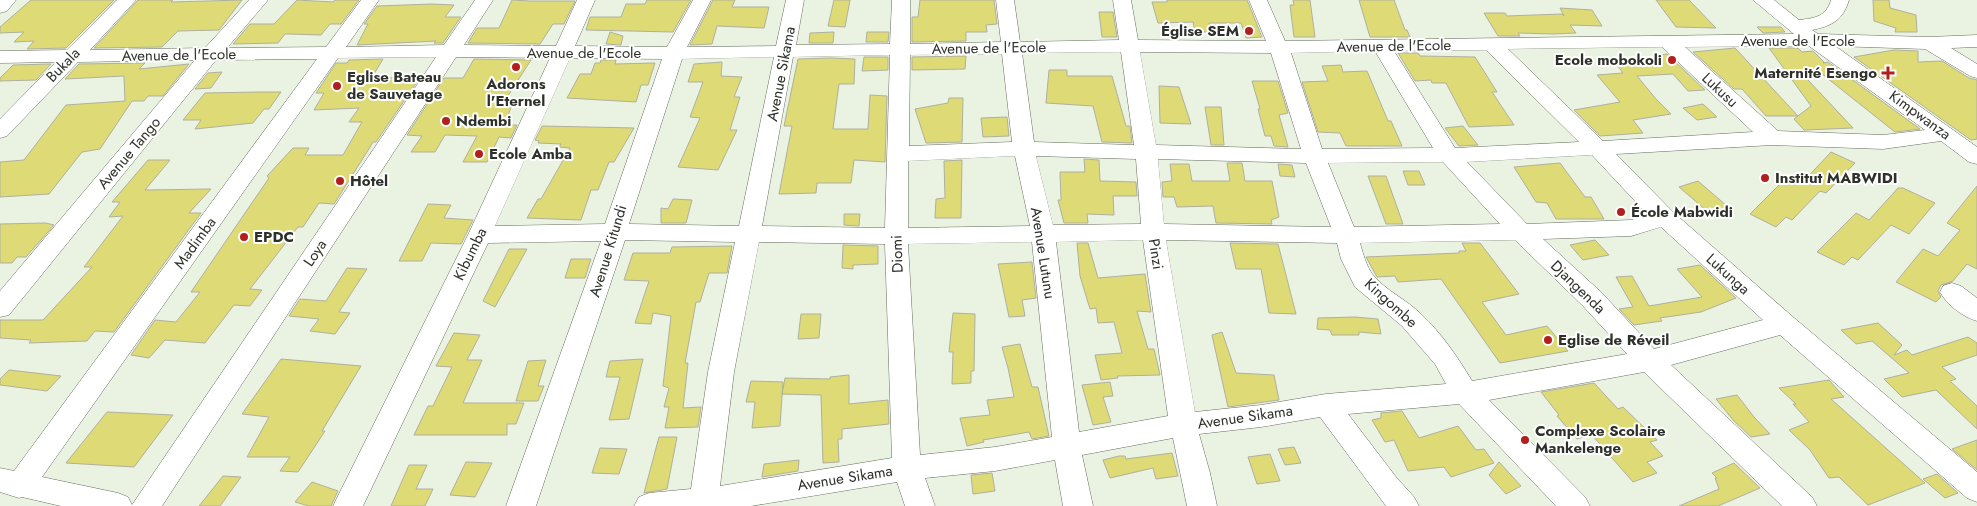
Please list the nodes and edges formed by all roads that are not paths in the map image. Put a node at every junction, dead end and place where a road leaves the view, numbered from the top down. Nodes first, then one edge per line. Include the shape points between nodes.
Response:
1 (7, 0) edge
2 (127, 0) edge
3 (259, 0) edge
4 (370, 0) edge
5 (484, 0) edge
6 (586, 0) edge
7 (702, 0) edge
8 (795, 0) edge
9 (901, 0) edge
10 (1006, 0) edge
11 (1122, 0) edge
12 (1258, 0) edge
13 (1762, 0) edge
14 (1840, 0) edge
15 (0, 7) edge
16 (1786, 14) edge
17 (1813, 40) junction
18 (1667, 41) junction
19 (1977, 41) edge
20 (1929, 43) junction
21 (1380, 45) junction
22 (1492, 45) junction
23 (1128, 46) junction
24 (1279, 47) junction
25 (1012, 48) junction
26 (901, 50) junction
27 (450, 51) junction
28 (786, 51) junction
29 (334, 52) junction
30 (562, 53) junction
31 (674, 53) junction
32 (211, 54) junction
33 (72, 56) junction
34 (0, 57) edge
35 (1977, 72) edge
36 (0, 132) edge
37 (1946, 134) junction
38 (1772, 138) junction
39 (1597, 148) junction
40 (1024, 149) junction
41 (1146, 151) junction
42 (897, 154) junction
43 (1314, 156) junction
44 (1449, 156) junction
45 (1977, 157) edge
46 (1665, 218) junction
47 (616, 232) junction
48 (747, 232) junction
49 (1153, 232) junction
50 (1521, 232) junction
51 (1043, 234) junction
52 (480, 235) junction
53 (1346, 235) junction
54 (896, 236) junction
55 (1952, 292) dead end
56 (0, 308) edge
57 (1977, 312) edge
58 (1784, 324) junction
59 (1649, 361) junction
60 (1464, 393) junction
61 (1326, 405) junction
62 (1183, 425) junction
63 (1068, 447) junction
64 (907, 468) junction
65 (9, 483) edge
66 (1977, 489) edge
67 (703, 504) edge
68 (118, 506) edge
69 (146, 506) edge
70 (348, 506) edge
71 (521, 506) edge
72 (649, 506) edge
73 (920, 506) edge
74 (1078, 506) edge
75 (1202, 506) edge
76 (1404, 506) edge
77 (1575, 506) edge
78 (1802, 506) edge

1 - 15 street
2 - 33 street, Bukala
3 - 32 street, Avenue Tango
4 - 29 street, Madimba
5 - 27 street, Loya
6 - 30 street, Kibumba
7 - 31 street, Avenue Kitundi
8 - 28 street, Avenue Sikama
9 - 26 street, Diomi
10 - 25 street, Avenue Lutunu
11 - 23 street, Pinzi
12 - 24 street, Kingombe
13 - 16 street, Kimpwanza
14 - 16 street via 1836,12 1827,20
16 - 17 street, Kimpwanza
17 - 18 street, Avenue de l'Ecole
17 - 20 street, Avenue de l'Ecole
17 - 37 street, Kimpwanza
18 - 22 street, Avenue de l'Ecole
18 - 38 street, Lukusu
19 - 20 street, Avenue de l'Ecole
20 - 35 street
21 - 22 street, Avenue de l'Ecole
21 - 24 street, Avenue de l'Ecole
21 - 44 street, Djangenda
22 - 39 street, Lukunga
23 - 24 street, Avenue de l'Ecole
23 - 25 street, Avenue de l'Ecole
23 - 41 street, Pinzi
24 - 43 street, Kingombe
25 - 26 street, Avenue de l'Ecole
25 - 40 street, Avenue Lutunu
26 - 28 street, Avenue de l'Ecole
26 - 42 street, Diomi
27 - 29 street, Avenue de l'Ecole
27 - 30 street, Avenue de l'Ecole
27 - 69 street, Loya
28 - 31 street, Avenue de l'Ecole
28 - 48 street, Avenue Sikama
29 - 32 street, Avenue de l'Ecole
29 - 65 street, Madimba
30 - 31 street, Avenue de l'Ecole
30 - 52 street, Kibumba
31 - 47 street, Avenue Kitundi via 618,217
32 - 33 street, Avenue de l'Ecole
32 - 56 street, Avenue Tango
33 - 34 street, Avenue de l'Ecole
33 - 36 street, Bukala
37 - 38 street via 1883,142
37 - 45 street, Kimpwanza
38 - 39 street
39 - 44 street
39 - 46 street, Lukunga
40 - 41 street
40 - 42 street
40 - 51 street, Avenue Lutunu
41 - 43 street
41 - 49 street, Pinzi
42 - 54 street, Diomi
43 - 44 street
43 - 53 street, Kingombe
44 - 50 street, Djangenda
46 - 50 street via 1631,228
46 - 58 street, Lukunga
47 - 48 street
47 - 52 street
47 - 71 street, Avenue Kitundi
48 - 54 street
48 - 67 street, Avenue Sikama via 720,372
49 - 51 street
49 - 53 street
49 - 62 street, Pinzi
50 - 53 street
50 - 59 street, Djangenda via 1592,299
51 - 54 street
51 - 63 street, Avenue Lutunu
52 - 70 street, Kibumba
53 - 60 street, Kingombe via 1364,281 1423,332 1444,357
54 - 64 street, Diomi
55 - 57 street
58 - 59 street, Avenue Sikama
58 - 66 street, Lukunga
59 - 60 street, Avenue Sikama
59 - 78 street, Djangenda
60 - 61 street, Avenue Sikama
60 - 77 street, Kingombe
61 - 62 street, Avenue Sikama
61 - 76 street
62 - 63 street, Avenue Sikama
62 - 75 street, Pinzi
63 - 64 street, Avenue Sikama
63 - 74 street, Avenue Lutunu
64 - 67 street, Avenue Sikama
64 - 73 street, Diomi
65 - 68 street
67 - 72 street, Avenue Sikama

